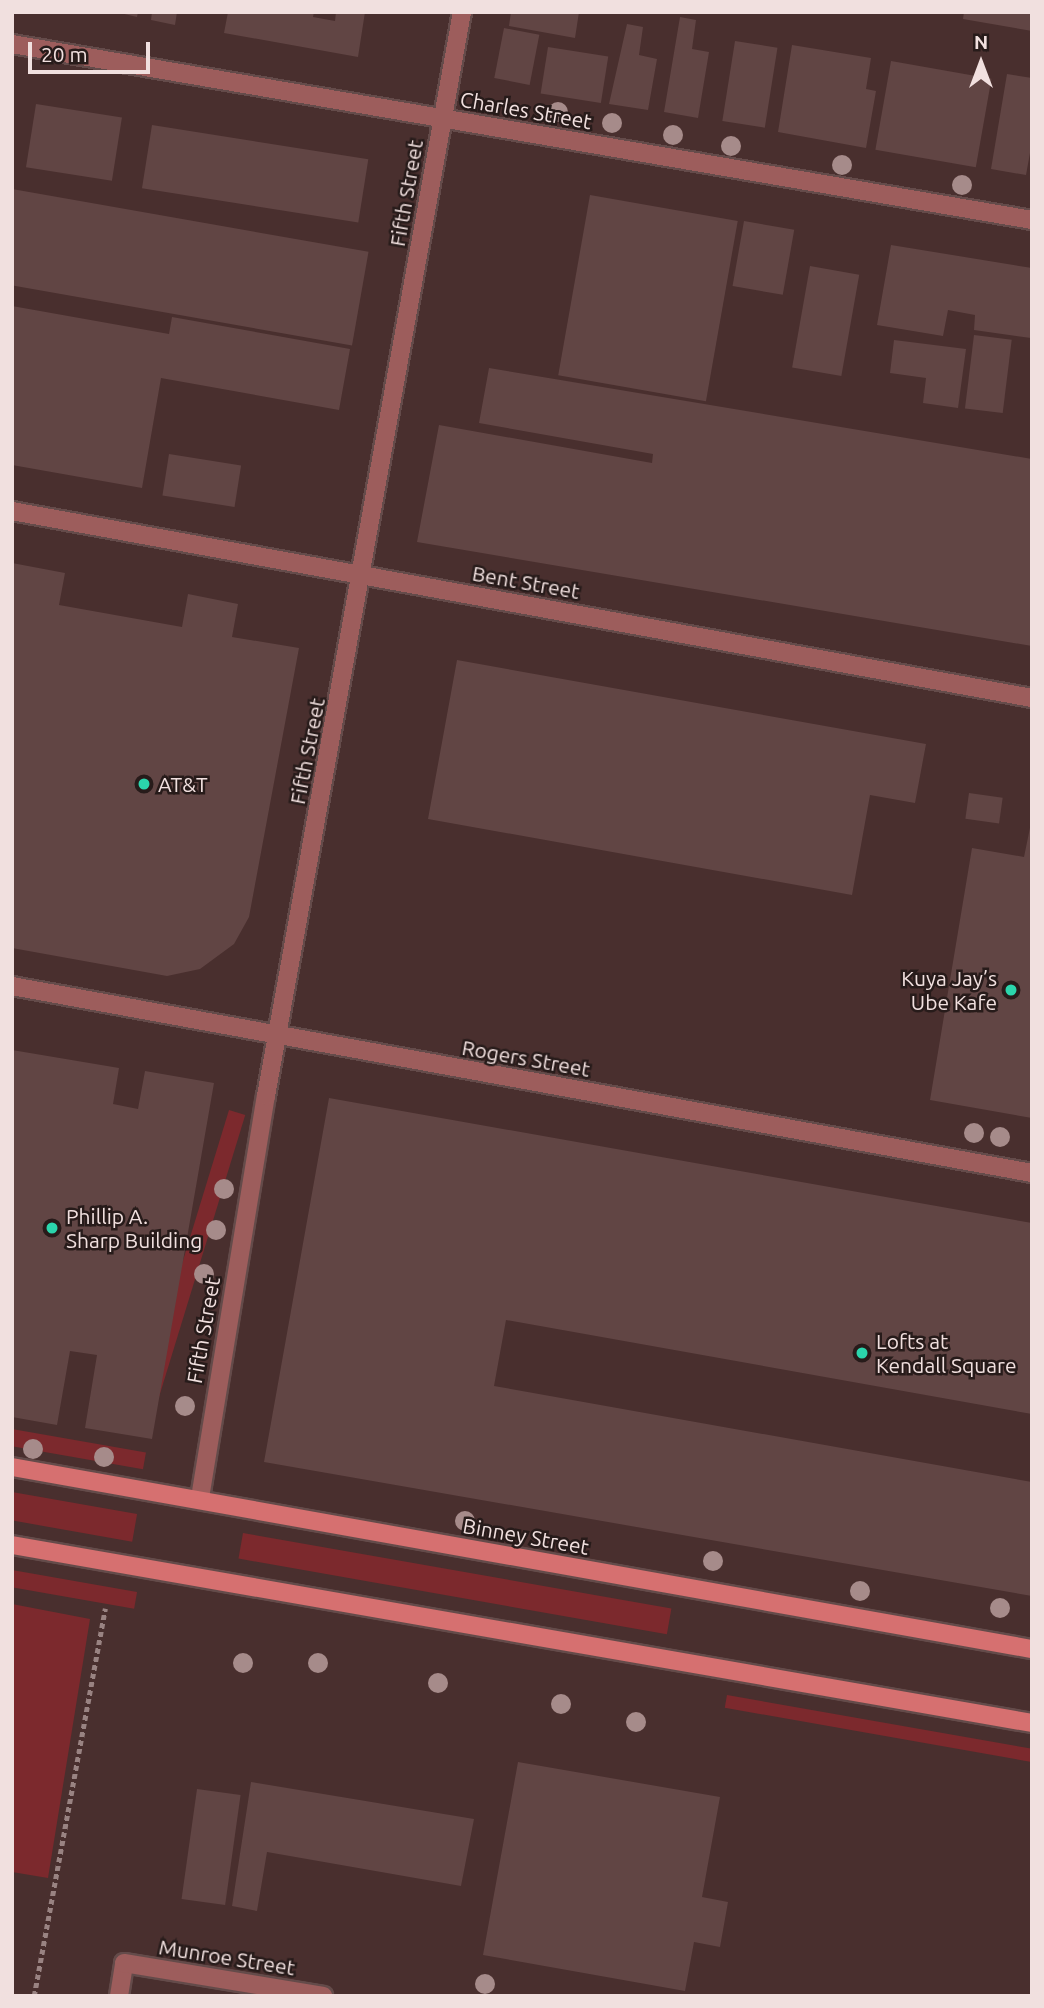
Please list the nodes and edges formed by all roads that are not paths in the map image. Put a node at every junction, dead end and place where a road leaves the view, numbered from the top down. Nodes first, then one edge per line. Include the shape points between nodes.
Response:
1 (462, 12) edge
2 (12, 44) edge
3 (443, 118) junction
4 (1032, 220) edge
5 (12, 511) edge
6 (363, 575) junction
7 (1032, 698) edge
8 (12, 986) edge
9 (278, 1037) junction
10 (1032, 1172) edge
11 (12, 1467) edge
12 (200, 1498) junction
13 (12, 1545) edge
14 (1032, 1648) edge
15 (1032, 1723) edge
16 (119, 1996) edge
17 (323, 1996) edge

1 - 3 street, Fifth Street
2 - 3 street, Charles Street
3 - 4 street, Charles Street
3 - 6 street, Fifth Street
5 - 6 street, Bent Street
6 - 7 street, Bent Street
6 - 9 street, Fifth Street
8 - 9 street, Rogers Street
9 - 10 street, Rogers Street
9 - 12 street, Fifth Street
11 - 12 main road, Binney Street
12 - 14 main road, Binney Street
13 - 15 main road
16 - 17 street, Munroe Street via 124,1964

